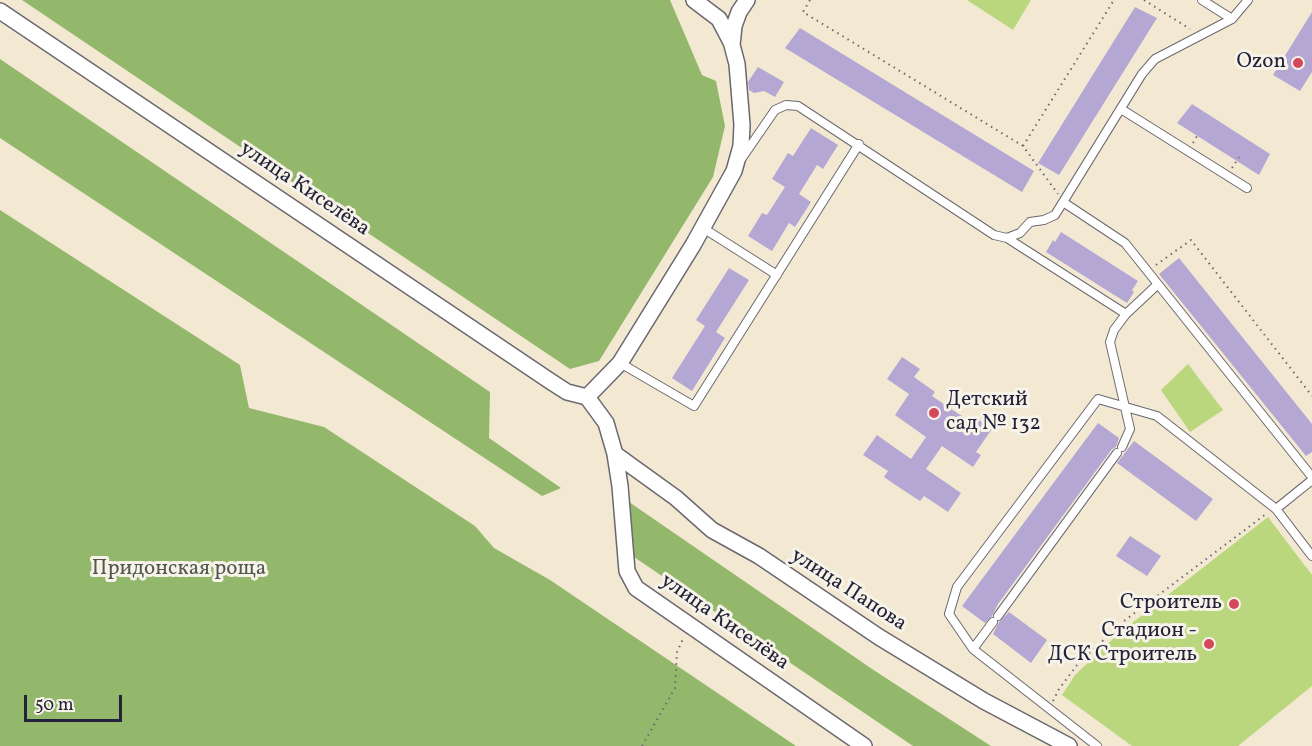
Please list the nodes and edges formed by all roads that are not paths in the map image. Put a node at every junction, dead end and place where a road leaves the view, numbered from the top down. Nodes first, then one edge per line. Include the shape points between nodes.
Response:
1 (694, 0) edge
2 (747, 0) edge
3 (1202, 0) edge
4 (1248, 0) edge
5 (0, 11) edge
6 (1232, 19) junction
7 (732, 45) junction
8 (1121, 109) junction
9 (859, 144) junction
10 (734, 171) junction
11 (1247, 188) dead end
12 (1064, 202) junction
13 (703, 228) junction
14 (1007, 238) junction
15 (777, 275) junction
16 (1157, 285) junction
17 (1126, 314) junction
18 (620, 363) junction
19 (587, 397) junction
20 (1124, 406) junction
21 (615, 454) junction
22 (1312, 479) edge
23 (1276, 509) junction
24 (1312, 556) edge
25 (973, 649) junction
26 (864, 746) edge
27 (1069, 746) edge
28 (1097, 746) edge

1 - 7 street via 719,19
2 - 7 street via 734,26
3 - 6 lane
4 - 6 lane
5 - 19 street, улица Киселёва via 550,381 567,392
6 - 8 lane via 1155,59
7 - 10 street via 739,75 742,125
8 - 11 lane
8 - 12 lane
9 - 10 lane via 798,106 786,105 775,110
9 - 14 lane via 994,235
9 - 15 lane
10 - 13 street
12 - 14 lane via 1055,215 1030,222 1020,233
12 - 16 lane via 1125,243
13 - 15 lane
13 - 18 street
14 - 17 lane
15 - 18 lane via 694,406
16 - 17 lane
16 - 22 lane
17 - 20 lane via 1110,342
18 - 19 street
19 - 21 street, улица Киселёва via 606,423
20 - 23 lane via 1157,416
20 - 25 lane via 1130,429 1120,450
20 - 25 lane via 1098,399 957,587 949,614
21 - 26 street, улица Киселёва via 627,571 636,588
21 - 27 street, улица Папова via 712,530 759,556 879,637 984,701
22 - 23 lane
23 - 24 lane
25 - 28 lane

